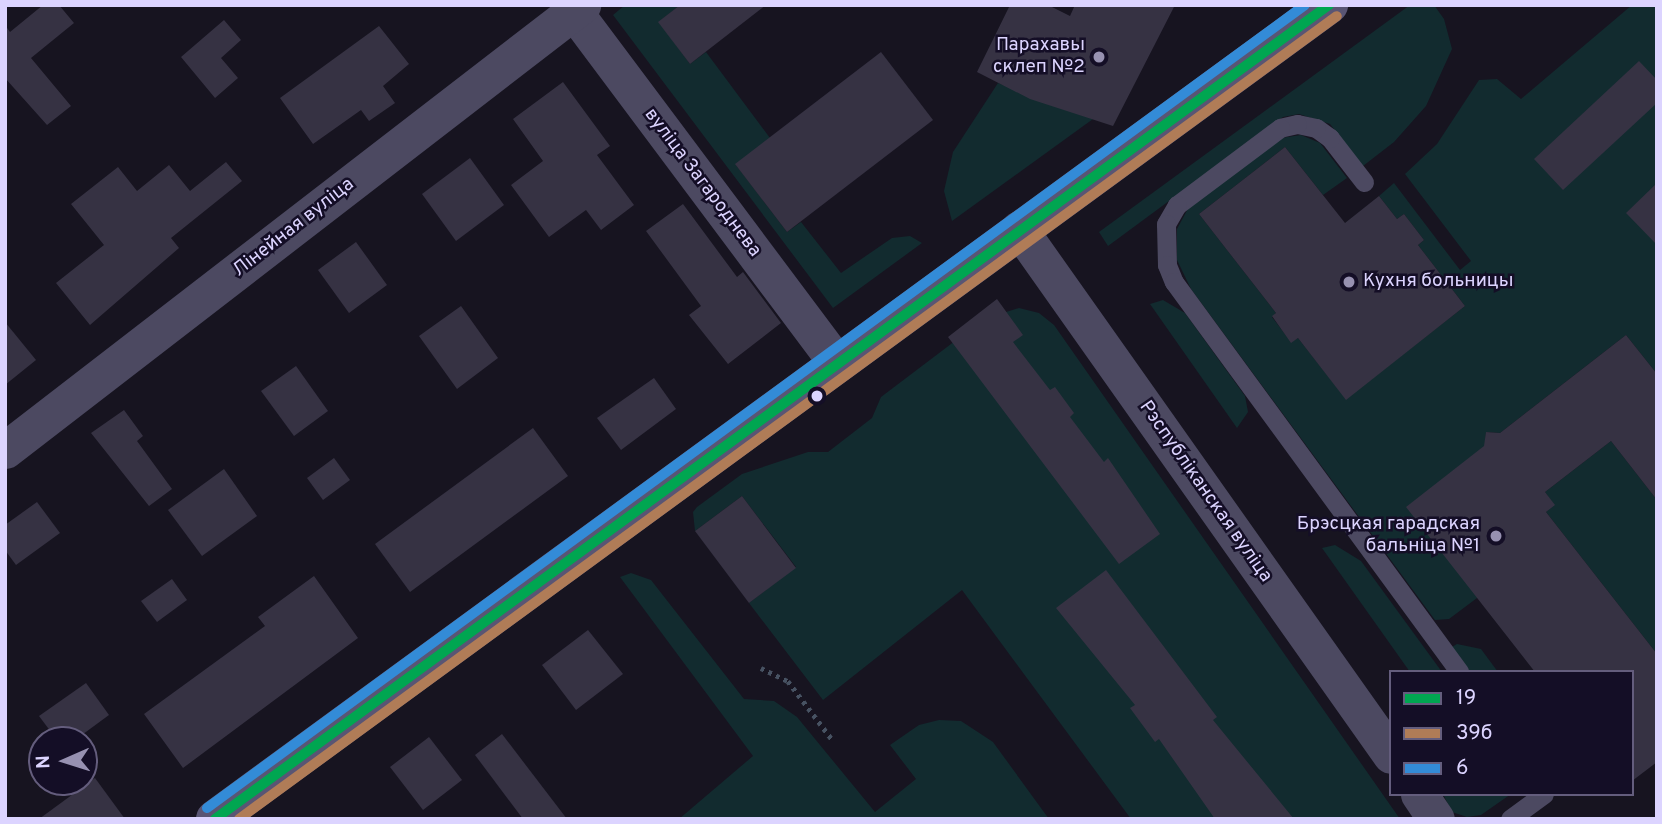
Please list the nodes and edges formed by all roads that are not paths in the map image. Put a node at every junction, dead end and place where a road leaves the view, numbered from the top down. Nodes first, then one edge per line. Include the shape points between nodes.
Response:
1 (1329, 5) edge
2 (575, 7) edge
3 (1364, 182) dead end
4 (1019, 229) junction
5 (836, 362) junction
6 (5, 450) edge
7 (1458, 670) edge
8 (1389, 752) edge
9 (1420, 796) edge
10 (1542, 796) edge
11 (215, 819) edge
12 (1436, 819) edge
13 (1510, 819) edge

1 - 4 main road
2 - 5 street, вуліца Загароднева
2 - 6 street, Лінейная вуліца
3 - 7 lane via 1330,138 1316,128 1280,128 1177,205 1166,224 1167,265 1174,282
4 - 5 main road
4 - 8 street, Рэспубліканская вуліца
5 - 11 main road
9 - 12 street
10 - 13 lane

